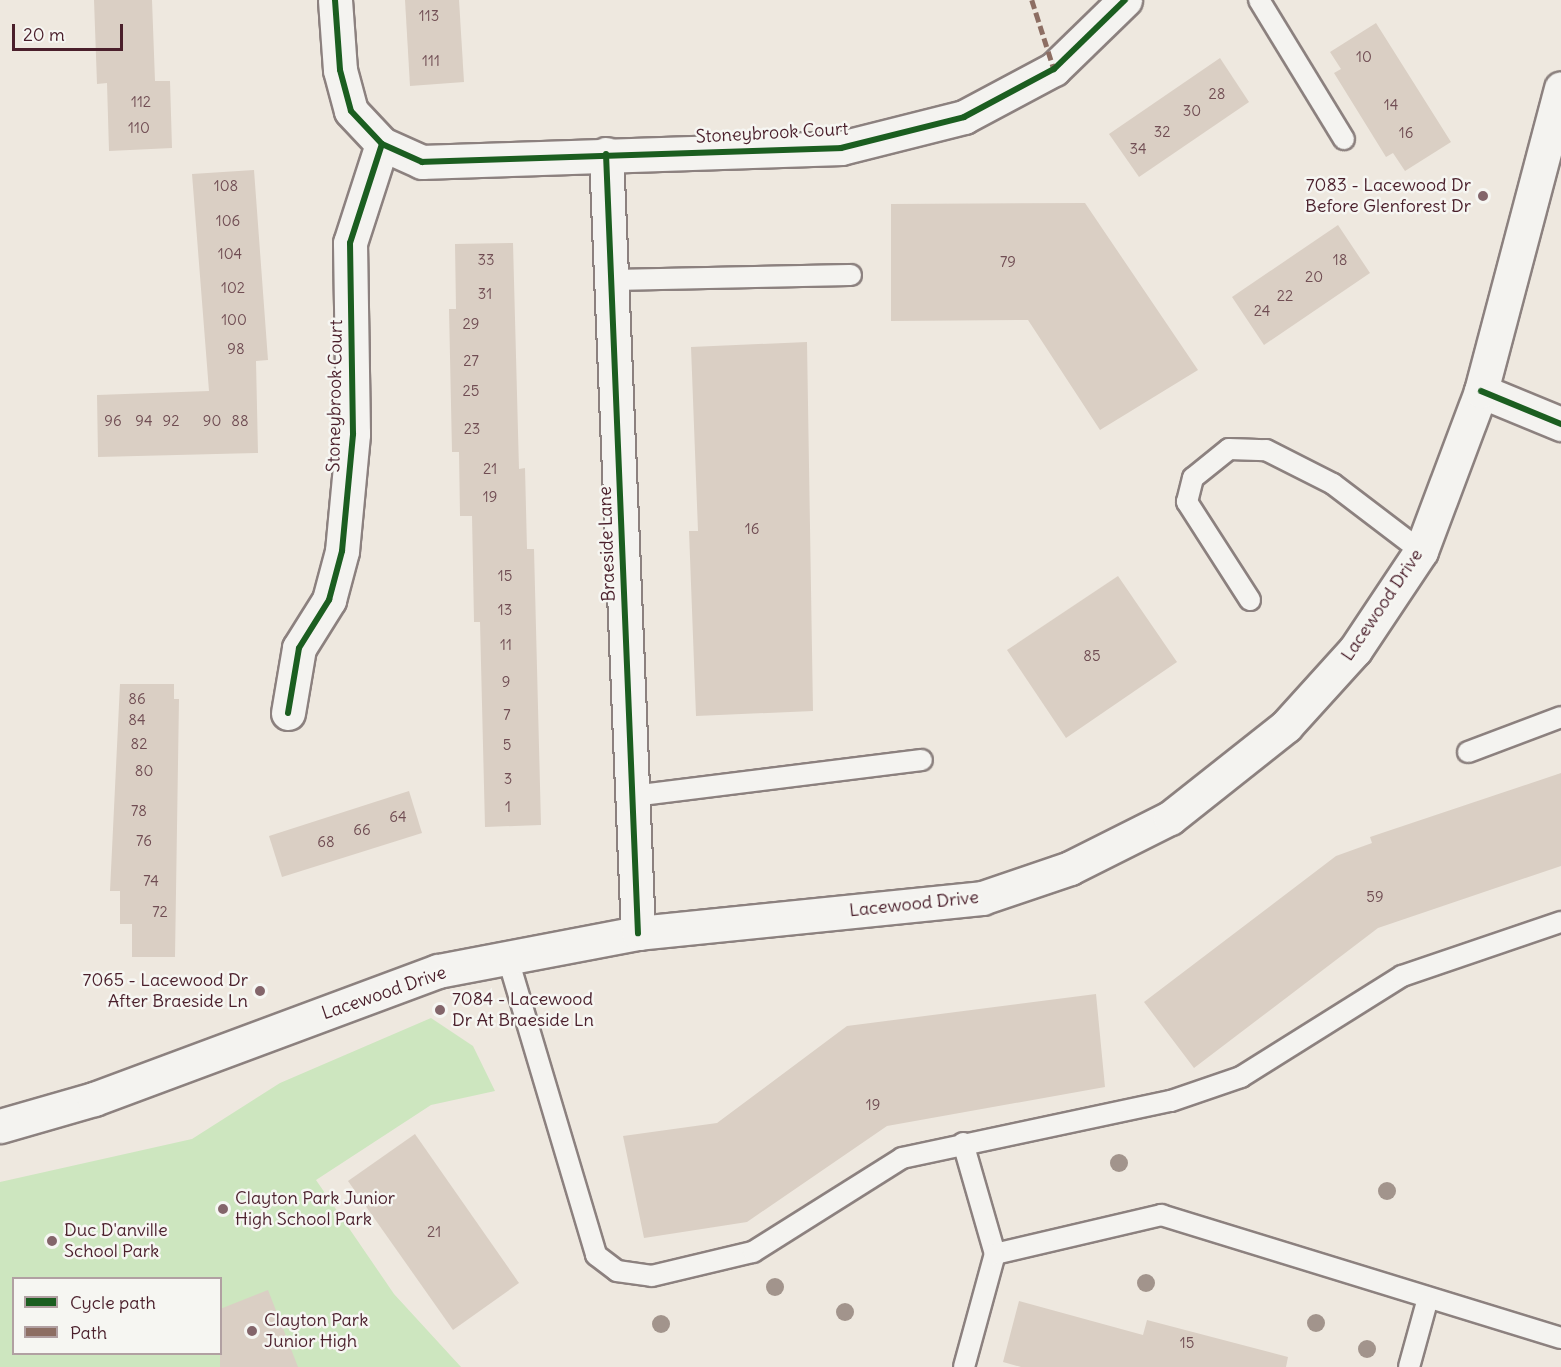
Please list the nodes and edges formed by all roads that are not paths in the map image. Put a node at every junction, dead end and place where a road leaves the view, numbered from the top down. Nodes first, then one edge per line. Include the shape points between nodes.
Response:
1 (335, 0) edge
2 (1125, 0) edge
3 (1259, 0) edge
4 (1561, 88) edge
5 (1344, 139) dead end
6 (382, 144) junction
7 (606, 154) junction
8 (851, 275) dead end
9 (612, 280) junction
10 (1481, 391) junction
11 (1561, 424) edge
12 (1421, 551) junction
13 (1250, 600) dead end
14 (288, 713) dead end
15 (1561, 717) edge
16 (1468, 752) dead end
17 (922, 760) dead end
18 (633, 796) junction
19 (1561, 922) edge
20 (638, 933) junction
21 (508, 959) junction
22 (0, 1126) edge
23 (963, 1143) junction
24 (995, 1254) junction
25 (1428, 1298) junction
26 (1561, 1338) edge
27 (964, 1367) edge
28 (1409, 1367) edge

1 - 6 street, Stoneybrook Court via 340,70 351,111
2 - 7 street, Stoneybrook Court via 1054,69 964,117 841,148
3 - 5 lane
4 - 10 street, Lacewood Drive
6 - 7 street, Stoneybrook Court via 422,162
6 - 14 street, Stoneybrook Court via 350,243 352,434 342,551 329,600 299,648
7 - 9 street, Braeside Lane
8 - 9 lane
9 - 18 street, Braeside Lane
10 - 11 street
10 - 12 street, Lacewood Drive
12 - 13 lane via 1333,484 1266,450 1229,449 1193,478 1187,502
12 - 20 street, Lacewood Drive via 1355,650 1286,726 1170,818 1070,868 982,898
15 - 16 lane
17 - 18 lane
18 - 20 street, Braeside Lane
19 - 23 lane via 1402,976 1241,1077 1171,1101
20 - 21 street, Lacewood Drive
21 - 22 street, Lacewood Drive via 438,972 94,1099
21 - 23 lane via 596,1255 617,1271 652,1276 753,1251 902,1158
23 - 24 lane
24 - 25 lane via 1161,1215
24 - 27 lane
25 - 26 lane
25 - 28 lane

